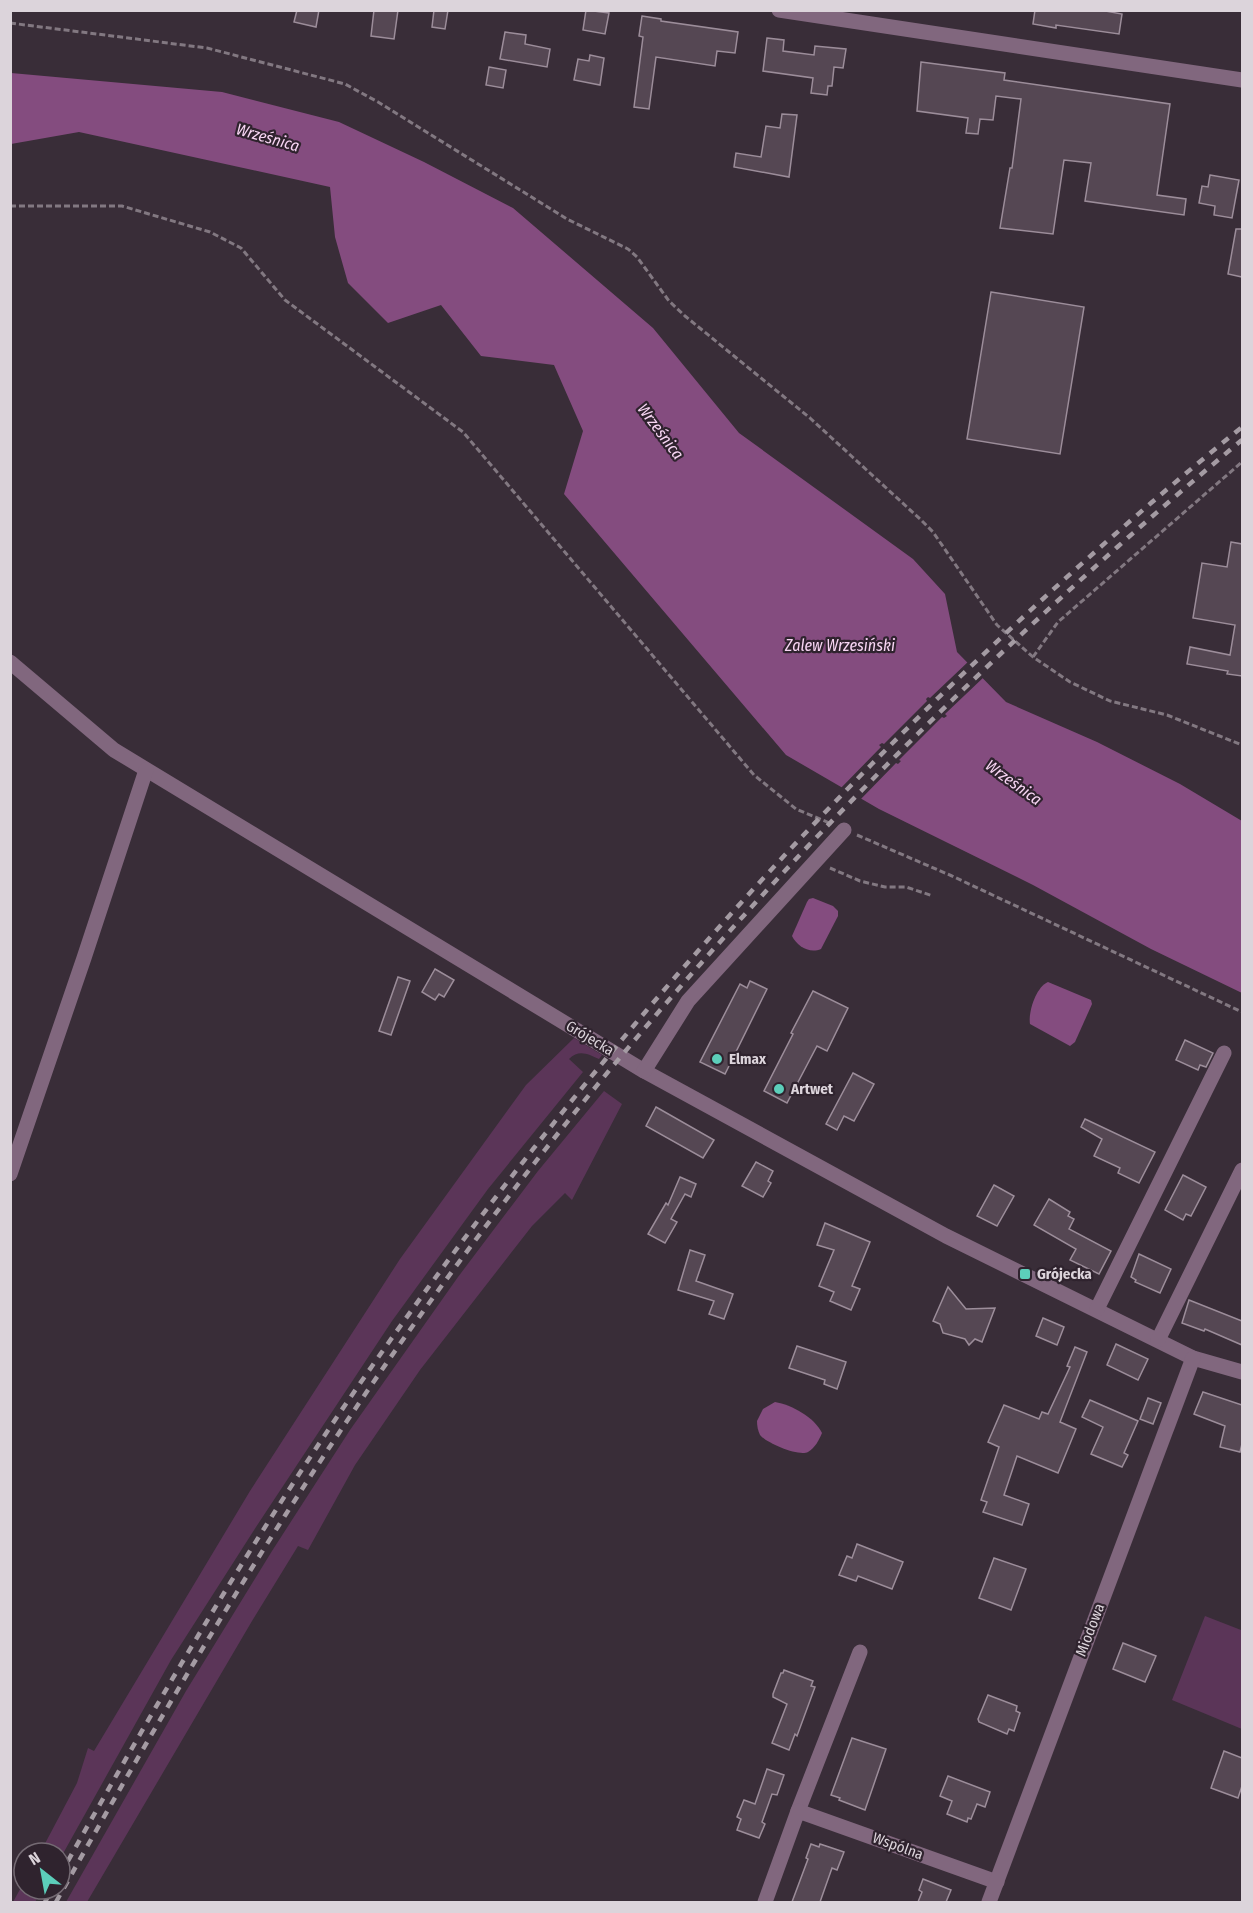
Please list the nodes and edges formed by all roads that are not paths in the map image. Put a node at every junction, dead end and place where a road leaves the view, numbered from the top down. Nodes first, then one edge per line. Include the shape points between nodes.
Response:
1 (779, 10) edge
2 (1242, 80) edge
3 (10, 662) edge
4 (146, 770) junction
5 (844, 830) road end
6 (1224, 1053) dead end
7 (644, 1071) junction
8 (1242, 1170) edge
9 (10, 1174) edge
10 (1097, 1310) junction
11 (1158, 1340) junction
12 (1193, 1358) junction
13 (1242, 1372) edge
14 (860, 1652) dead end
15 (798, 1811) junction
16 (997, 1882) junction
17 (765, 1902) edge
18 (989, 1902) edge

1 - 2 street
3 - 4 street, Grójecka via 114,750
4 - 7 street, Grójecka
4 - 9 street
5 - 7 street via 688,1001
6 - 10 street
7 - 10 street, Grójecka via 946,1236
8 - 11 street
10 - 11 street, Grójecka
11 - 12 street, Grójecka
12 - 13 street, Grójecka
12 - 16 street, Miodowa
14 - 15 street
15 - 16 street, Wspólna
15 - 17 street
16 - 18 street, Miodowa

